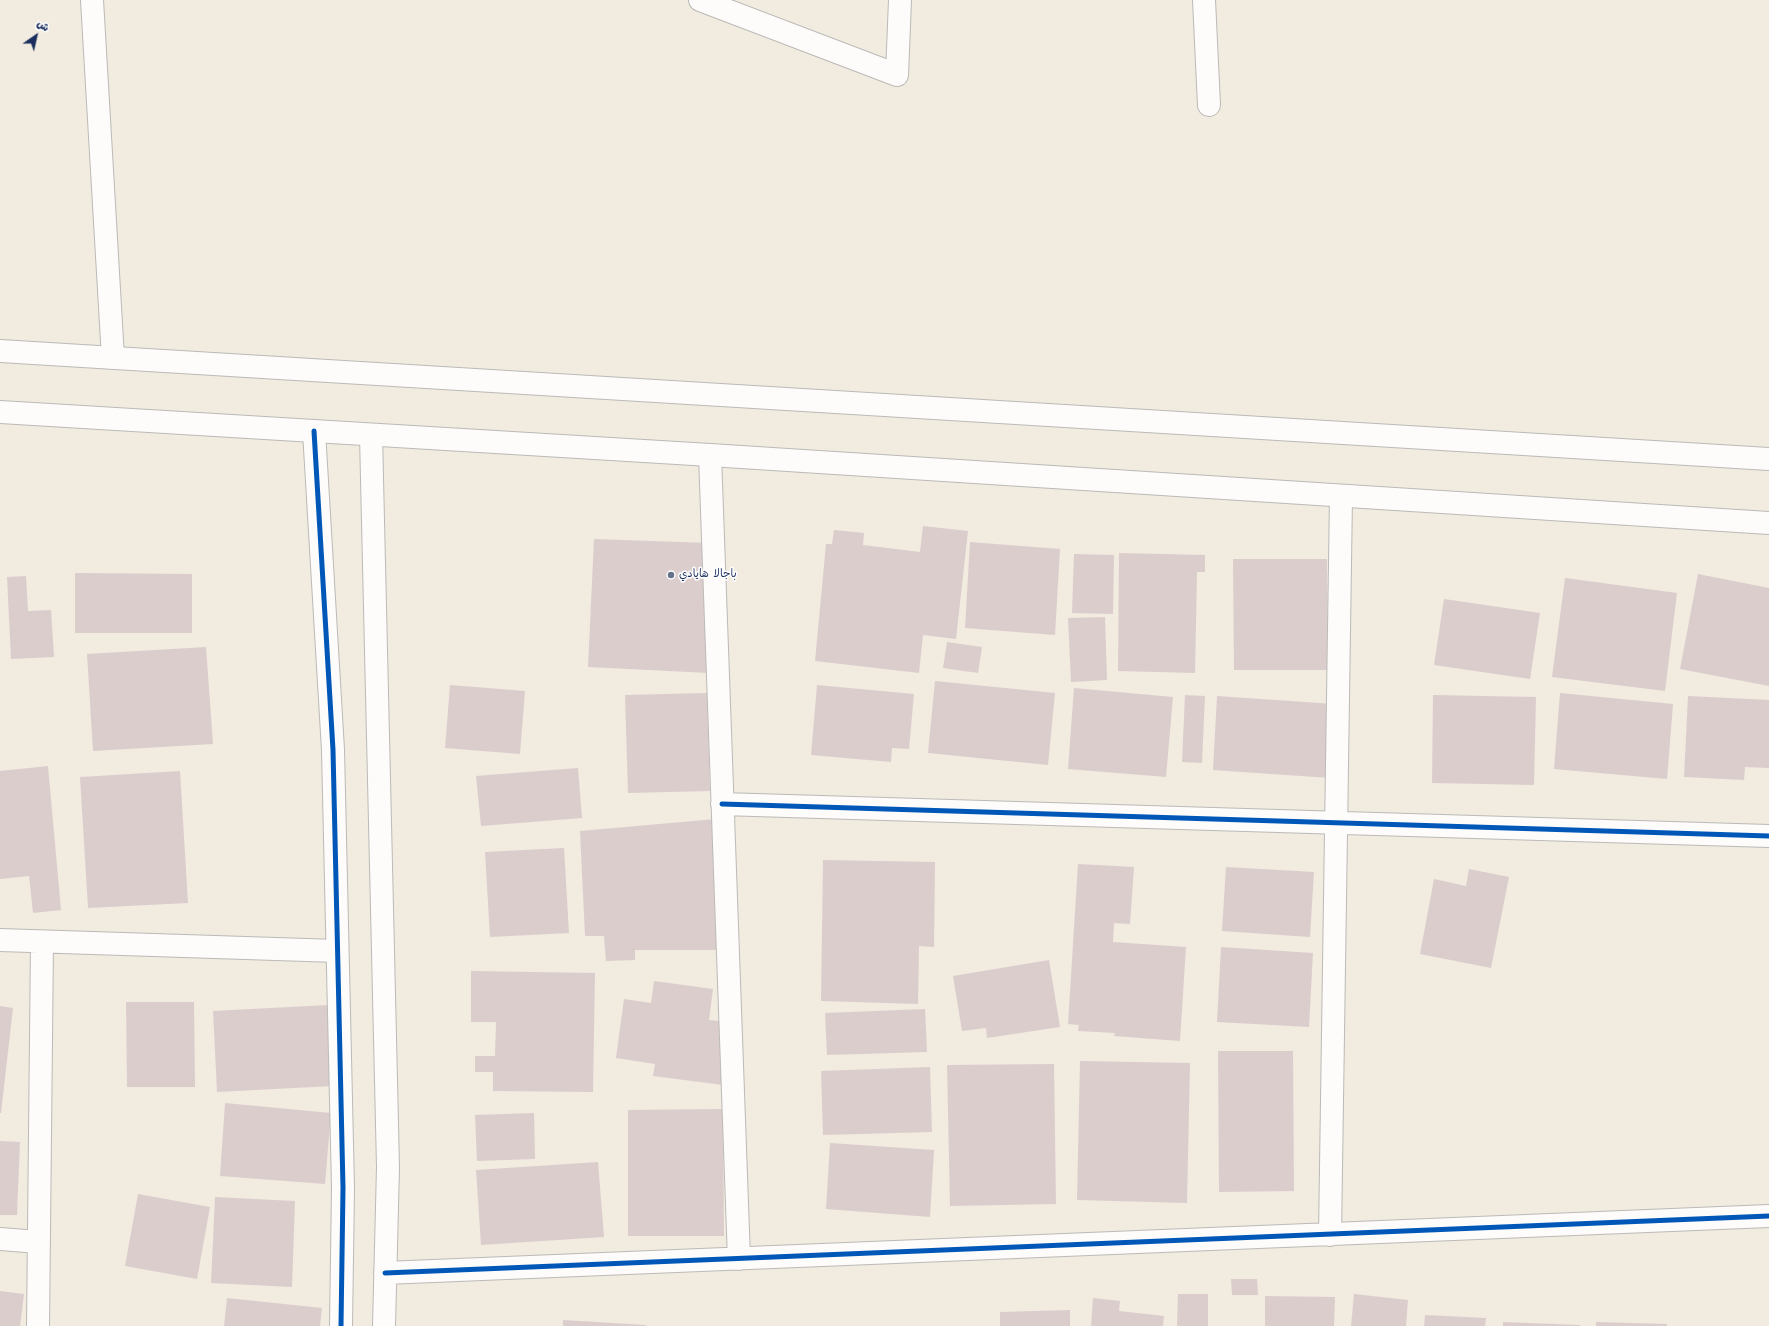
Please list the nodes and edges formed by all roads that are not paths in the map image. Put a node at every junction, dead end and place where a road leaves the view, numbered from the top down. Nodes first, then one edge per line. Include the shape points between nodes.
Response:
1 (92, 0) edge
2 (700, 0) edge
3 (900, 0) edge
4 (1204, 0) edge
5 (1209, 105) dead end
6 (0, 351) edge
7 (113, 358) junction
8 (0, 412) edge
9 (314, 431) junction
10 (371, 435) junction
11 (710, 455) junction
12 (1769, 459) edge
13 (1341, 496) junction
14 (1769, 523) edge
15 (722, 804) junction
16 (1336, 823) junction
17 (1769, 836) edge
18 (0, 940) edge
19 (42, 942) junction
20 (337, 951) junction
21 (1769, 1216) edge
22 (1330, 1235) junction
23 (0, 1239) edge
24 (39, 1242) junction
25 (739, 1259) junction
26 (385, 1274) junction
27 (38, 1326) edge
28 (340, 1326) edge
29 (384, 1326) edge

1 - 7 street
2 - 3 street via 897,75
4 - 5 street
6 - 7 street
7 - 12 street
8 - 9 street
9 - 10 street
9 - 20 street via 333,750
10 - 11 street
10 - 26 street via 387,1159
11 - 13 street
11 - 15 street
13 - 14 street
13 - 16 street
15 - 16 street
15 - 25 street
16 - 17 street
16 - 22 street
18 - 19 street
19 - 20 street
19 - 24 street
20 - 28 street via 343,1188
21 - 22 street
22 - 25 street
23 - 24 street
24 - 27 street
25 - 26 street
26 - 29 street

